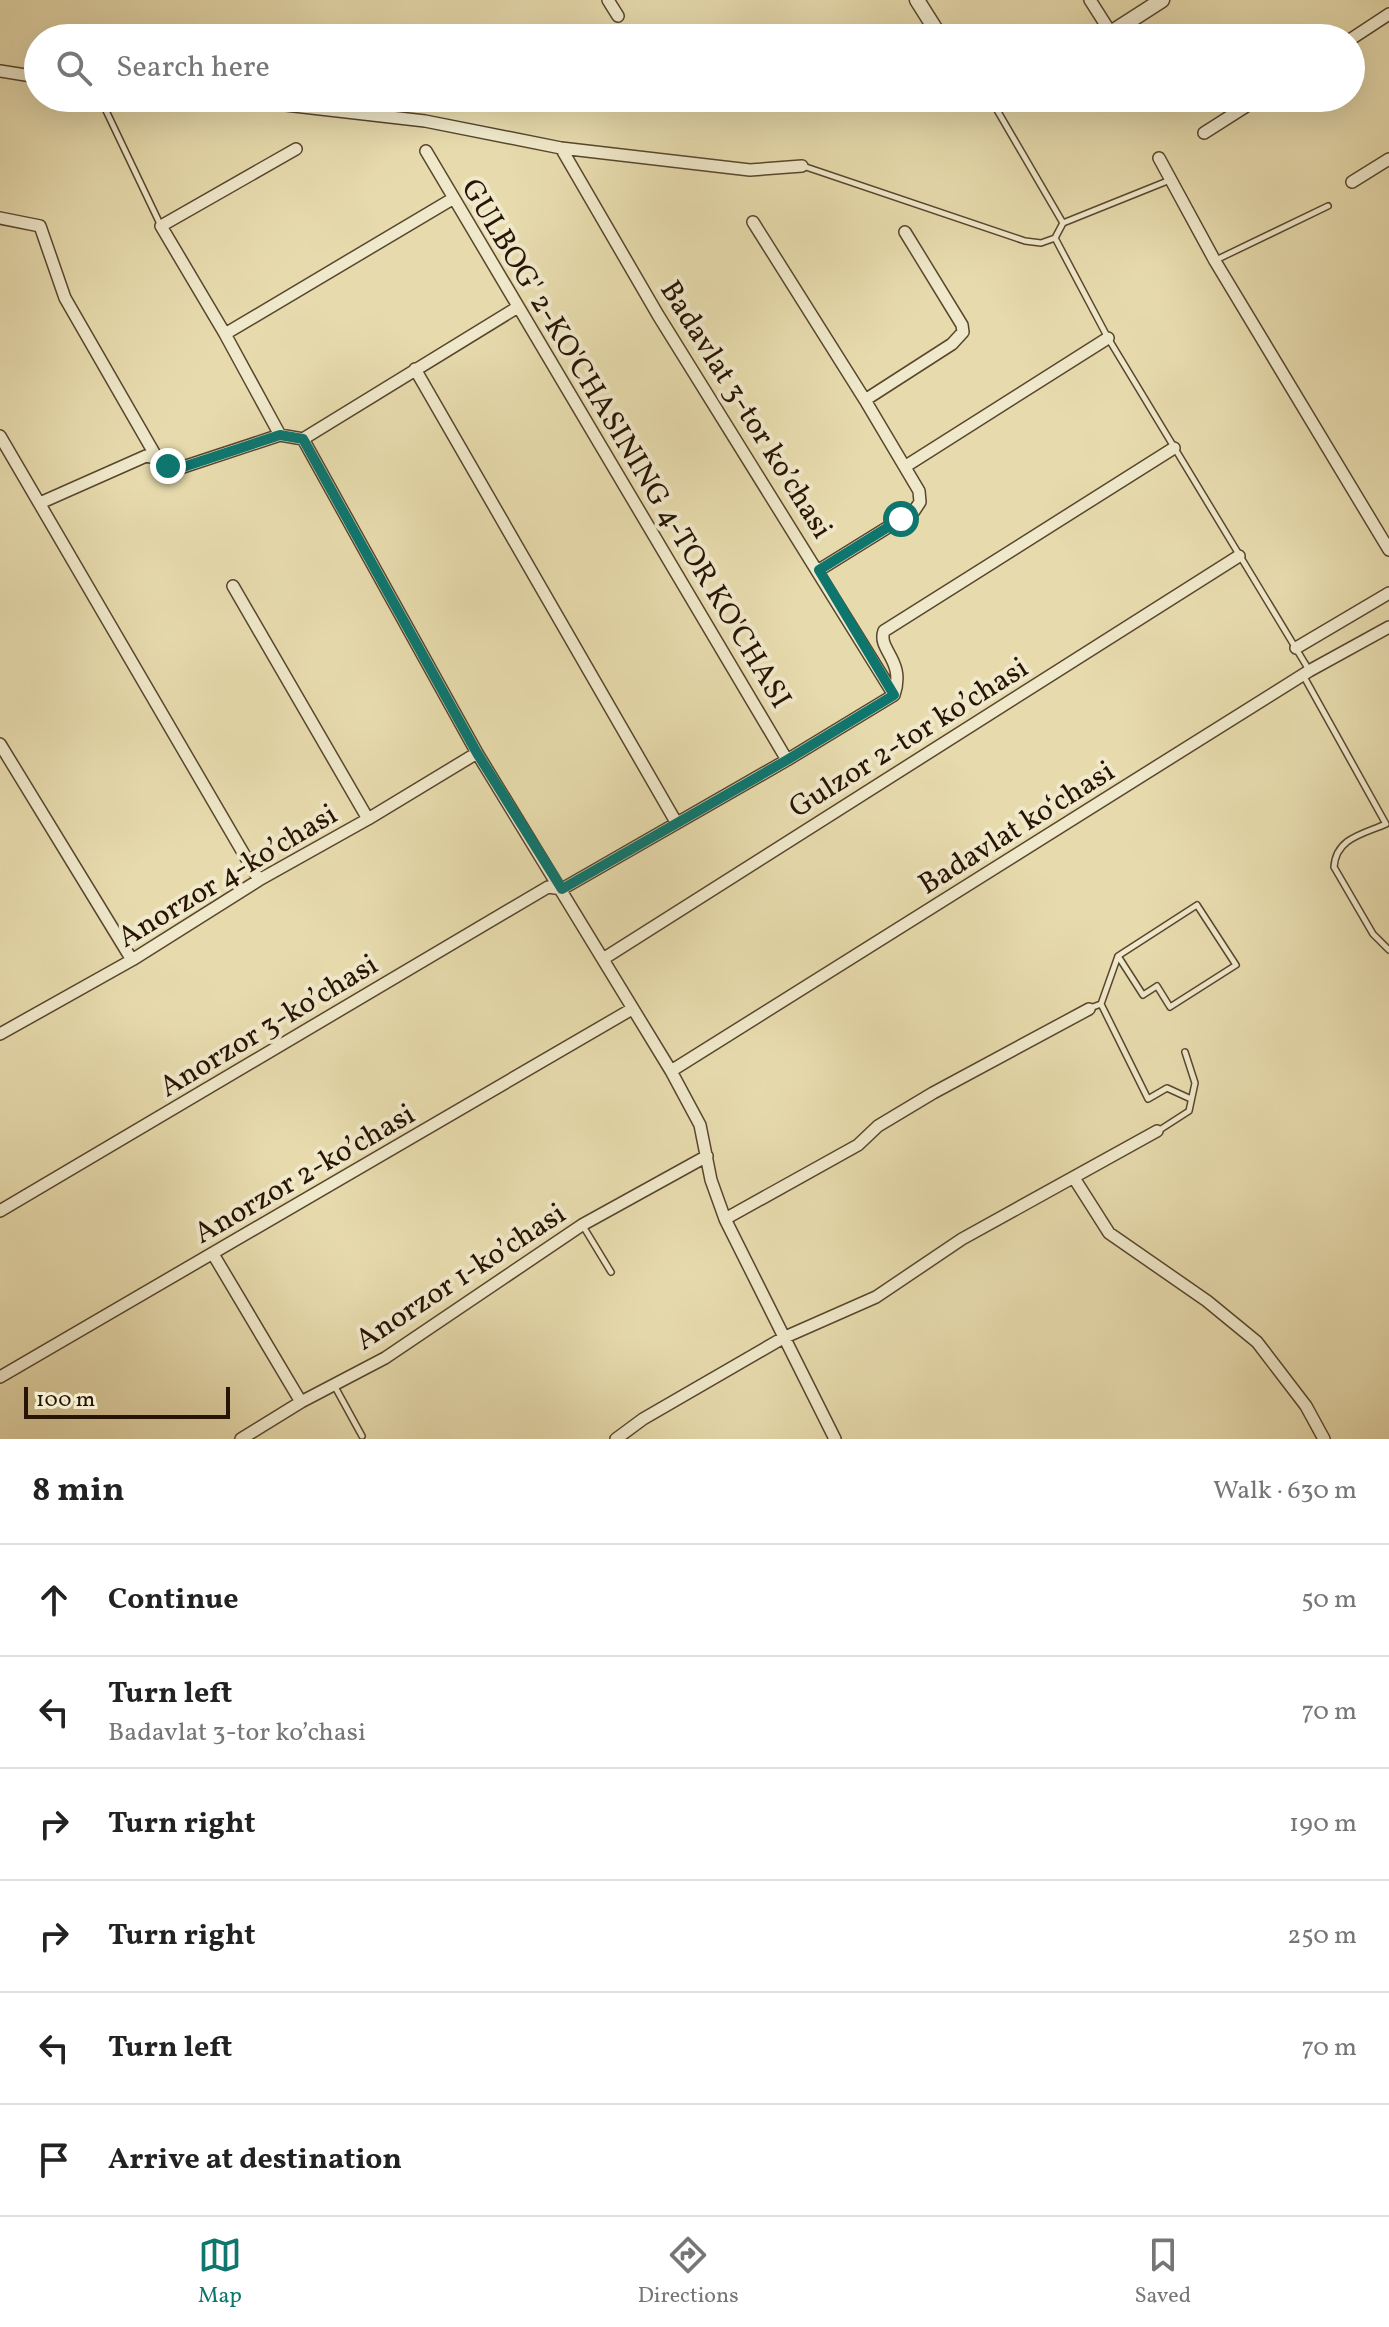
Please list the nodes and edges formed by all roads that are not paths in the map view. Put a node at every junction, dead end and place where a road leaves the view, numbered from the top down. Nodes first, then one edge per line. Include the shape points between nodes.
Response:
1 (608, 0) edge
2 (917, 0) edge
3 (1090, 0) edge
4 (1162, 0) edge
5 (1389, 14) edge
6 (618, 16) dead end
7 (932, 24) edge
8 (1101, 24) edge
9 (1125, 24) edge
10 (1365, 30) edge
11 (0, 71) edge
12 (24, 75) edge
13 (107, 112) edge
14 (346, 112) edge
15 (998, 112) edge
16 (1237, 112) edge
17 (1204, 133) dead end
18 (561, 148) junction
19 (296, 149) dead end
20 (426, 151) dead end
21 (1159, 158) dead end
22 (1389, 159) edge
23 (802, 166) joint
24 (1171, 180) junction
25 (1352, 182) dead end
26 (454, 198) junction
27 (1328, 206) dead end
28 (0, 218) edge
29 (753, 222) dead end
30 (1063, 223) junction
31 (161, 226) junction
32 (905, 232) dead end
33 (1055, 238) junction
34 (1215, 261) junction
35 (518, 307) junction
36 (225, 334) junction
37 (1108, 338) junction
38 (415, 369) junction
39 (865, 400) junction
40 (280, 435) junction
41 (0, 436) edge
42 (303, 439) junction
43 (1174, 448) junction
44 (157, 458) junction
45 (906, 466) junction
46 (40, 503) junction
47 (1389, 550) edge
48 (1239, 556) junction
49 (819, 570) junction
50 (233, 586) dead end
51 (1389, 593) edge
52 (1389, 627) edge
53 (1296, 648) junction
54 (1306, 673) junction
55 (894, 695) junction
56 (0, 744) edge
57 (477, 753) junction
58 (787, 760) junction
59 (368, 819) junction
60 (676, 822) junction
61 (1387, 823) edge
62 (259, 880) junction
63 (562, 889) junction
64 (1389, 950) edge
65 (1118, 956) junction
66 (603, 959) junction
67 (132, 960) junction
68 (1101, 1004) junction
69 (632, 1009) junction
70 (1089, 1009) joint
71 (1, 1031) edge
72 (1185, 1052) dead end
73 (671, 1071) junction
74 (1191, 1099) junction
75 (1157, 1131) joint
76 (707, 1156) junction
77 (1074, 1178) junction
78 (0, 1211) edge
79 (725, 1219) junction
80 (582, 1225) junction
81 (213, 1254) junction
82 (611, 1272) dead end
83 (783, 1338) junction
84 (0, 1377) edge
85 (333, 1384) junction
86 (301, 1402) junction
87 (362, 1436) dead end
88 (241, 1439) edge
89 (616, 1439) edge
90 (835, 1439) edge
91 (1324, 1439) edge

1 - 6 street
2 - 7 street
3 - 8 street
4 - 9 street
5 - 10 street
11 - 12 street
13 - 31 lane
14 - 18 street via 425,121
15 - 30 lane
16 - 17 street
18 - 23 street via 750,170
18 - 49 street, Badavlat 3-tor koʼchasi via 658,315
19 - 31 street
20 - 26 street, GULBOG' 2-KO'CHASINING 4-TOR KO'CHASI
21 - 24 street
22 - 25 street
23 - 33 lane via 1025,241
24 - 30 lane
24 - 34 street
26 - 35 street, GULBOG' 2-KO'CHASINING 4-TOR KO'CHASI
26 - 36 street
27 - 34 lane
28 - 44 street via 40,226 65,298
29 - 39 street
30 - 33 lane
31 - 36 street
32 - 39 street via 963,332
33 - 37 lane
34 - 47 street
35 - 38 street
35 - 58 street, GULBOG' 2-KO'CHASINING 4-TOR KO'CHASI
36 - 40 street
37 - 43 lane
37 - 45 street
38 - 42 street
38 - 60 street
39 - 45 street
40 - 42 street
40 - 44 street via 174,470
41 - 46 street
42 - 57 street
43 - 48 lane
43 - 55 street via 884,631 899,679
44 - 46 street via 146,456
45 - 49 street via 919,491 914,511
46 - 62 street
48 - 53 lane
48 - 66 street, Gulzor 2-tor koʼchasi
49 - 55 street, Badavlat 3-tor koʼchasi
50 - 59 street
51 - 53 street
52 - 54 street, Badavlat koʻchasi
53 - 54 lane
54 - 61 lane
54 - 73 street, Badavlat koʻchasi
55 - 58 street, Аnorzor 3-koʼchasi
56 - 67 street
57 - 59 street, Аnorzor 4-koʼchasi
57 - 63 street
58 - 60 street, Аnorzor 3-koʼchasi
59 - 62 street, Аnorzor 4-koʼchasi
60 - 63 street, Аnorzor 3-koʼchasi
61 - 64 lane via 1342,844 1334,867 1373,934
62 - 67 street, Аnorzor 4-koʼchasi
63 - 66 street
63 - 78 street, Аnorzor 3-koʼchasi via 548,887
65 - 65 lane via 1197,905 1236,965 1170,1007 1157,986 1143,995
65 - 68 lane
66 - 69 street
67 - 71 street, Аnorzor 4-koʼchasi
68 - 70 lane
68 - 74 lane via 1148,1099 1167,1088
69 - 73 street
69 - 81 street, Аnorzor 2-koʼchasi
70 - 79 street via 933,1093 878,1126 858,1145
72 - 74 lane via 1195,1083
73 - 76 street via 700,1125
74 - 75 lane via 1189,1111
75 - 77 street
76 - 79 street
76 - 80 street, Аnorzor 1-koʼchasi
77 - 83 street via 962,1239 876,1297
77 - 91 street via 1109,1233 1248,1335 1306,1406
79 - 83 street
80 - 82 lane
80 - 85 street, Аnorzor 1-koʼchasi via 385,1358
81 - 84 street, Аnorzor 2-koʼchasi
81 - 86 street
83 - 89 street
83 - 90 street
85 - 86 street, Аnorzor 1-koʼchasi
85 - 87 lane
86 - 88 street, Аnorzor 1-koʼchasi

